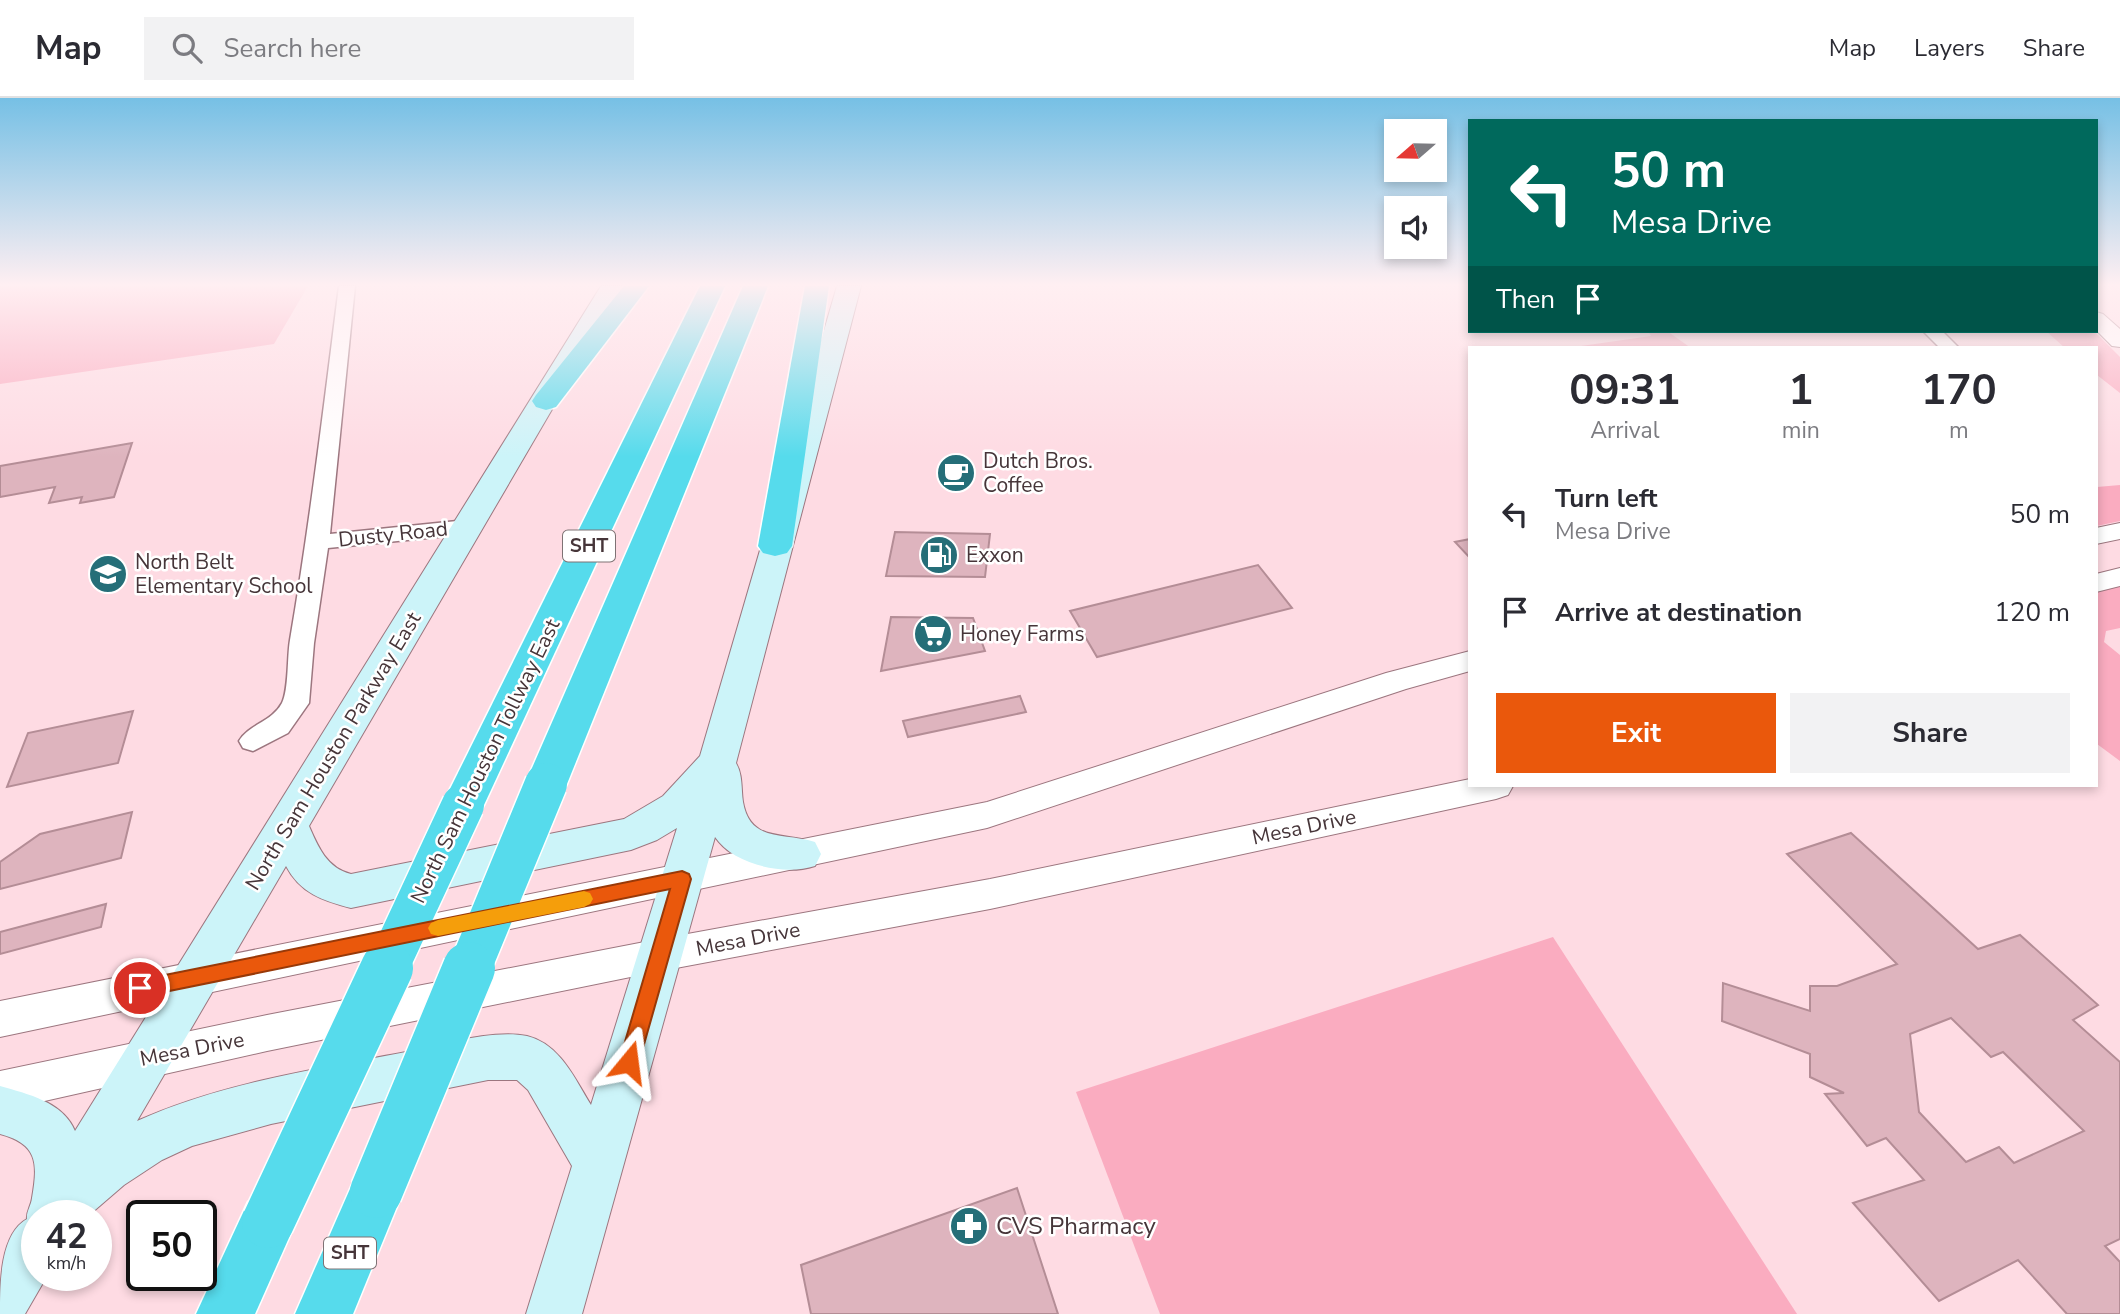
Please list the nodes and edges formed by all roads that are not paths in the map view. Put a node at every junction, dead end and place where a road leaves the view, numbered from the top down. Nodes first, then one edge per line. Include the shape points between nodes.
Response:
1 (341, 343) edge
2 (580, 343) edge
3 (592, 343) edge
4 (686, 343) edge
5 (732, 343) edge
6 (808, 343) edge
7 (833, 343) edge
8 (546, 401) junction
9 (467, 527) junction
10 (2120, 531) edge
11 (2098, 536) edge
12 (318, 542) junction
13 (775, 546) junction
14 (2120, 577) edge
15 (2098, 582) edge
16 (1468, 662) edge
17 (253, 741) dead end
18 (721, 749) junction
19 (1491, 787) edge
20 (289, 826) junction
21 (800, 854) junction
22 (682, 879) junction
23 (660, 955) junction
24 (195, 977) junction
25 (0, 1019) edge
26 (150, 1057) junction
27 (0, 1091) edge
28 (0, 1110) edge
29 (598, 1162) junction
30 (54, 1200) edge
31 (62, 1200) edge
32 (72, 1200) edge
33 (21, 1268) edge
34 (0, 1303) edge
35 (225, 1314) edge
36 (324, 1314) edge
37 (554, 1314) edge

1 - 12 street
2 - 8 main road, North Sam Houston Parkway East
3 - 8 highway
4 - 35 highway, North Sam Houston Tollway East / SHT, bridge
5 - 36 highway, SHT, bridge
6 - 13 highway
7 - 13 main road
8 - 9 main road, North Sam Houston Parkway East
9 - 12 street, Dusty Road
9 - 20 main road, North Sam Houston Parkway East
10 - 11 street
12 - 17 street via 296,703 279,726
13 - 18 main road
14 - 15 street
16 - 21 street via 1007,810
18 - 20 main road via 703,780 668,815 632,834 351,891 331,887 316,876 301,857
18 - 21 main road via 722,809 733,833 762,851
18 - 22 main road
19 - 23 street, Mesa Drive via 990,894
20 - 24 main road, North Sam Houston Parkway East
21 - 22 street
22 - 23 main road
22 - 24 street
23 - 26 street, Mesa Drive
23 - 29 main road
24 - 25 street
24 - 26 main road, North Sam Houston Parkway East
26 - 27 street, Mesa Drive
26 - 31 main road, North Sam Houston Parkway East
28 - 30 main road via 44,1128 58,1143 61,1174
29 - 32 main road via 545,1074 526,1058 488,1058 271,1101 186,1124 106,1167
29 - 37 main road
33 - 34 main road, North Sam Houston Parkway East

